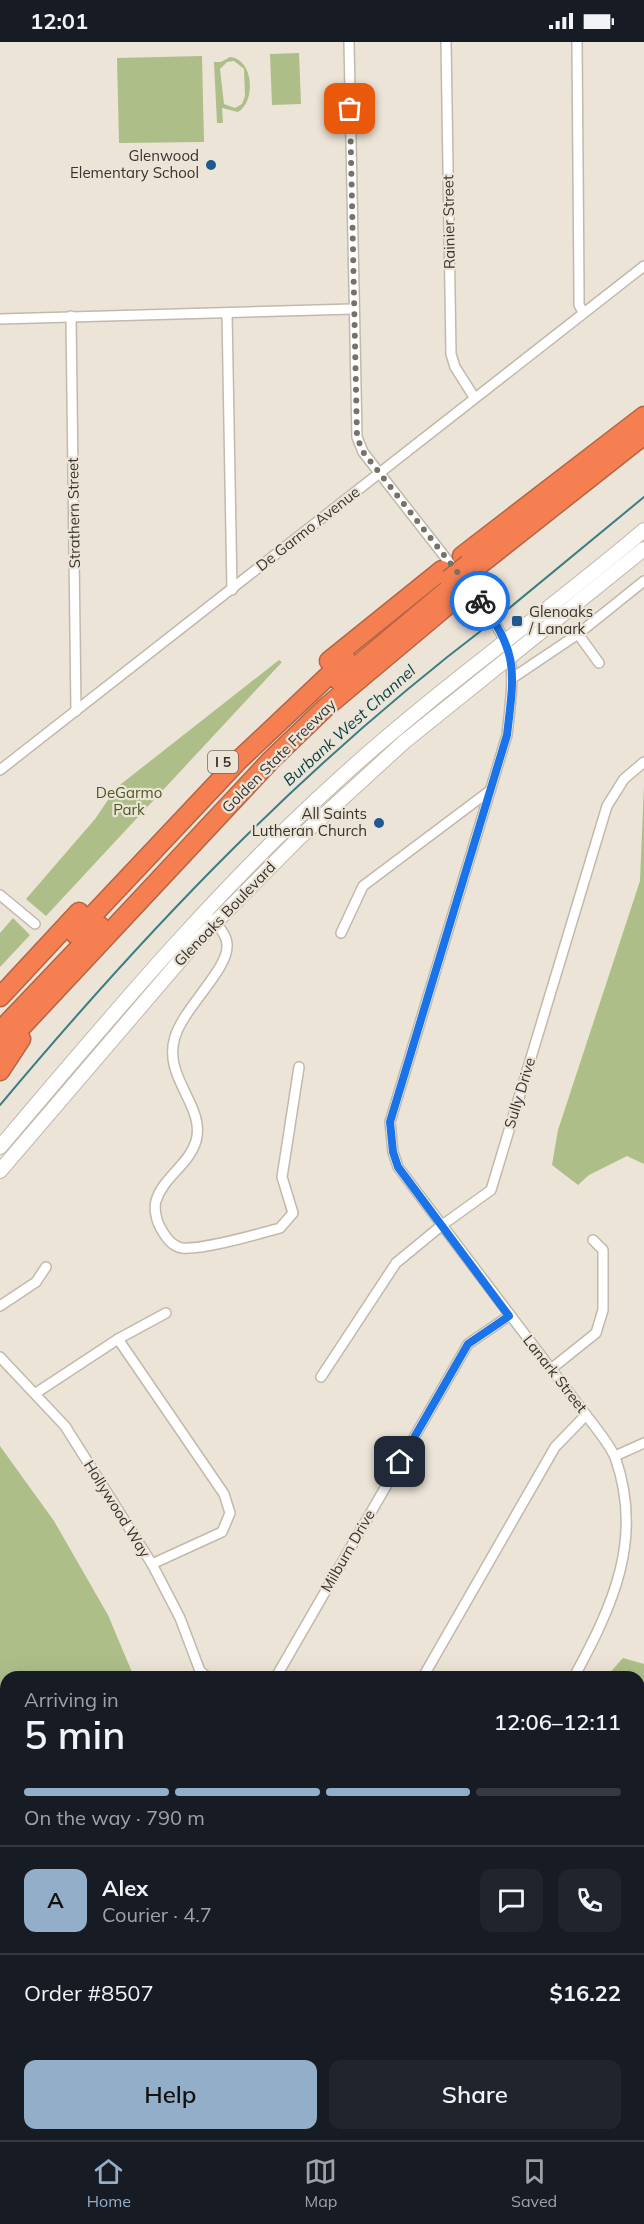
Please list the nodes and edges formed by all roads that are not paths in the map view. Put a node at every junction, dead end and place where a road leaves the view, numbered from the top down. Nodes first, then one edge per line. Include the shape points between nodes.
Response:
1 (349, 42) edge
2 (446, 42) edge
3 (577, 42) edge
4 (644, 266) edge
5 (352, 309) junction
6 (583, 312) junction
7 (227, 313) junction
8 (71, 316) junction
9 (0, 319) edge
10 (474, 397) junction
11 (644, 416) edge
12 (644, 428) edge
13 (644, 435) edge
14 (644, 447) edge
15 (380, 472) junction
16 (644, 530) edge
17 (644, 549) edge
18 (471, 567) junction
19 (452, 582) junction
20 (644, 582) edge
21 (231, 590) junction
22 (578, 634) junction
23 (504, 635) junction
24 (511, 657) junction
25 (599, 663) dead end
26 (514, 677) junction
27 (76, 711) junction
28 (644, 762) edge
29 (0, 770) edge
30 (488, 792) junction
31 (0, 895) edge
32 (204, 911) junction
33 (214, 921) junction
34 (35, 924) dead end
35 (341, 933) dead end
36 (21, 974) junction
37 (0, 988) edge
38 (0, 997) edge
39 (37, 1011) junction
40 (0, 1014) edge
41 (0, 1031) edge
42 (0, 1050) edge
43 (299, 1067) dead end
44 (0, 1071) edge
45 (0, 1148) edge
46 (0, 1170) edge
47 (441, 1226) junction
48 (594, 1240) dead end
49 (46, 1267) dead end
50 (0, 1306) edge
51 (166, 1313) dead end
52 (509, 1316) junction
53 (118, 1340) junction
54 (0, 1357) edge
55 (551, 1369) junction
56 (321, 1377) dead end
57 (36, 1393) junction
58 (586, 1415) junction
59 (644, 1443) edge
60 (615, 1456) junction
61 (152, 1564) junction
62 (200, 1671) edge
63 (279, 1671) edge
64 (426, 1671) edge
65 (577, 1671) edge

1 - 5 street, Lanark Street
2 - 10 street, Rainier Street via 451,354
3 - 6 street via 579,305
4 - 6 street, De Garmo Avenue
5 - 7 street
5 - 15 street, Lanark Street via 357,437 363,452
6 - 10 street, De Garmo Avenue
7 - 8 street
7 - 21 street
8 - 9 street
8 - 27 street, Strathern Street
10 - 15 street, De Garmo Avenue
11 - 18 highway, Golden State Freeway / I 5
12 - 18 highway
13 - 18 highway
14 - 18 highway, Golden State Freeway / I 5
15 - 21 street, De Garmo Avenue
15 - 23 street, Lanark Street
16 - 23 main road, Glenoaks Boulevard
17 - 24 main road, Glenoaks Boulevard
18 - 19 highway, Golden State Freeway / I 5, bridge
18 - 19 highway, Golden State Freeway / I 5
19 - 36 highway, Golden State Freeway / I 5 via 307,680
19 - 39 highway, Golden State Freeway / I 5 via 263,769
19 - 40 highway via 358,650 281,718
19 - 41 highway via 297,718
20 - 22 street
21 - 27 street, De Garmo Avenue
22 - 25 street
22 - 26 street
23 - 24 street, Lanark Street
23 - 32 main road, Glenoaks Boulevard via 338,780
24 - 26 street, Lanark Street
24 - 33 main road, Glenoaks Boulevard via 404,742
26 - 30 street, Lanark Street via 507,735
27 - 29 street, De Garmo Avenue
28 - 47 street, Sully Drive via 624,779 607,806 491,1190
30 - 35 street via 363,886
30 - 47 street, Lanark Street via 390,1122 398,1167
31 - 34 street
32 - 33 street
32 - 45 main road, Glenoaks Boulevard
33 - 43 street via 227,942 226,955 180,1024 172,1051 176,1076 197,1121 197,1138 192,1152 161,1188 155,1203 157,1222 167,1240 181,1248 247,1237 280,1228 288,1221 293,1213 282,1177
33 - 46 main road, Glenoaks Boulevard
36 - 37 highway
36 - 38 highway, Golden State Freeway / I 5
39 - 42 highway, Golden State Freeway / I 5
39 - 44 highway
47 - 52 street, Lanark Street
47 - 56 street, Sully Drive via 396,1263
48 - 55 street via 603,1250 603,1310 596,1333
49 - 50 street via 36,1282
51 - 53 street
52 - 55 street, Lanark Street
52 - 63 street, Milburn Drive via 468,1344
53 - 57 street
53 - 61 street via 224,1494 230,1513 222,1532
54 - 57 street, Hollywood Way
55 - 58 street, Lanark Street
57 - 61 street, Hollywood Way via 65,1426
58 - 60 street, Lanark Street
58 - 64 street via 555,1447
59 - 60 street
60 - 65 street, Lanark Street via 632,1510 633,1549 619,1592
61 - 62 street, Hollywood Way via 180,1618

